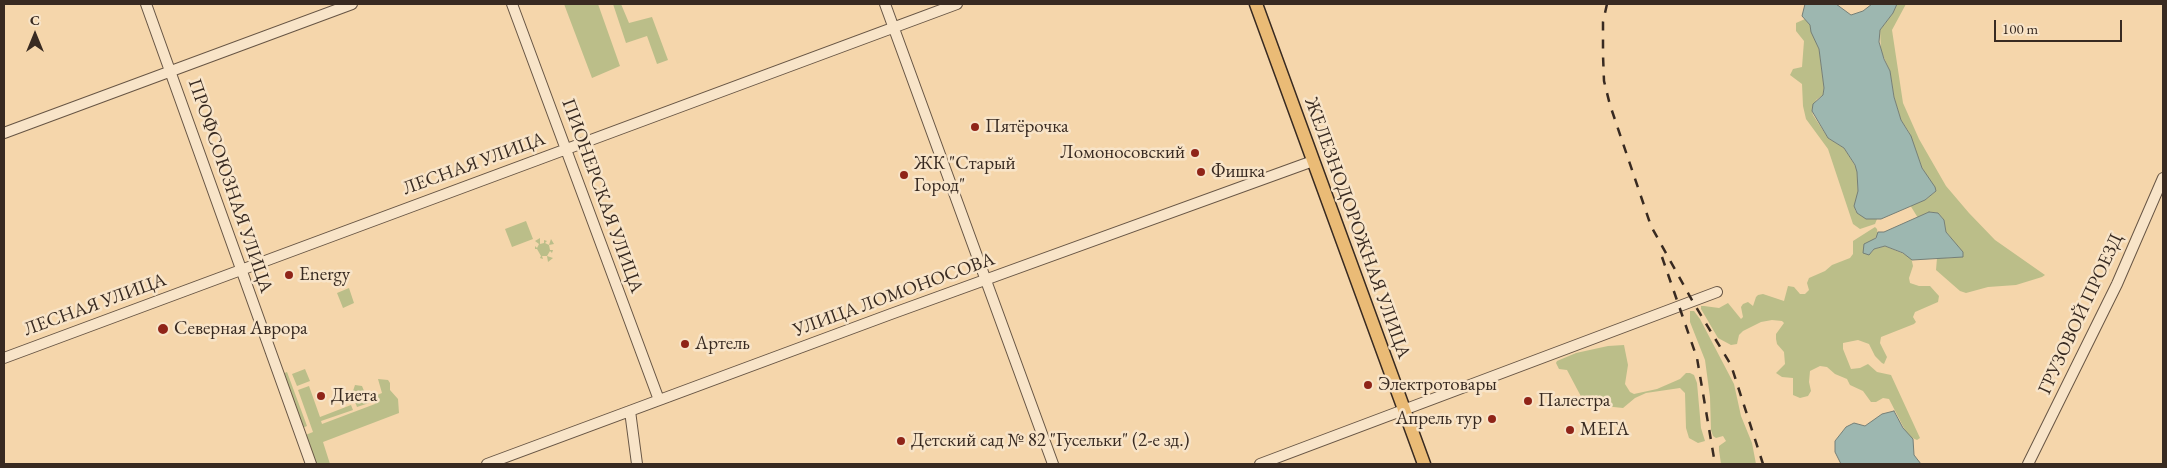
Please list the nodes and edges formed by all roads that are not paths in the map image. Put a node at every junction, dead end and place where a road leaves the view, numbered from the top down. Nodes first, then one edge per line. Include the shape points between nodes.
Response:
1 (146, 4) edge
2 (352, 4) edge
3 (512, 4) edge
4 (885, 4) edge
5 (957, 4) edge
6 (1256, 4) edge
7 (894, 27) junction
8 (171, 71) junction
9 (4, 133) edge
10 (566, 149) junction
11 (1313, 161) junction
12 (2163, 178) edge
13 (240, 270) junction
14 (987, 280) junction
15 (1717, 292) dead end
16 (4, 358) edge
17 (659, 400) junction
18 (1404, 410) junction
19 (630, 411) junction
20 (311, 464) edge
21 (487, 464) edge
22 (637, 464) edge
23 (1053, 464) edge
24 (1260, 464) edge
25 (1424, 464) edge
26 (2028, 464) edge

1 - 8 street, ПРОФСОЮЗНАЯ УЛИЦА
2 - 8 street
3 - 10 street, ПИОНЕРСКАЯ УЛИЦА
4 - 7 street
5 - 7 street, ЛЕСНАЯ УЛИЦА
6 - 11 main road, ЖЕЛЕЗНОДОРОЖНАЯ УЛИЦА
7 - 10 street, ЛЕСНАЯ УЛИЦА
7 - 14 street
8 - 9 street
8 - 13 street, ПРОФСОЮЗНАЯ УЛИЦА
10 - 13 street, ЛЕСНАЯ УЛИЦА
10 - 17 street, ПИОНЕРСКАЯ УЛИЦА
11 - 14 street, УЛИЦА ЛОМОНОСОВА
11 - 18 main road, ЖЕЛЕЗНОДОРОЖНАЯ УЛИЦА
12 - 26 street, ГРУЗОВОЙ ПРОЕЗД via 2117,284
13 - 16 street, ЛЕСНАЯ УЛИЦА
13 - 20 street, ПРОФСОЮЗНАЯ УЛИЦА
14 - 17 street, УЛИЦА ЛОМОНОСОВА
14 - 23 street
15 - 18 street
17 - 19 street, УЛИЦА ЛОМОНОСОВА
18 - 24 street
18 - 25 main road, ЖЕЛЕЗНОДОРОЖНАЯ УЛИЦА
19 - 21 street, УЛИЦА ЛОМОНОСОВА
19 - 22 street

